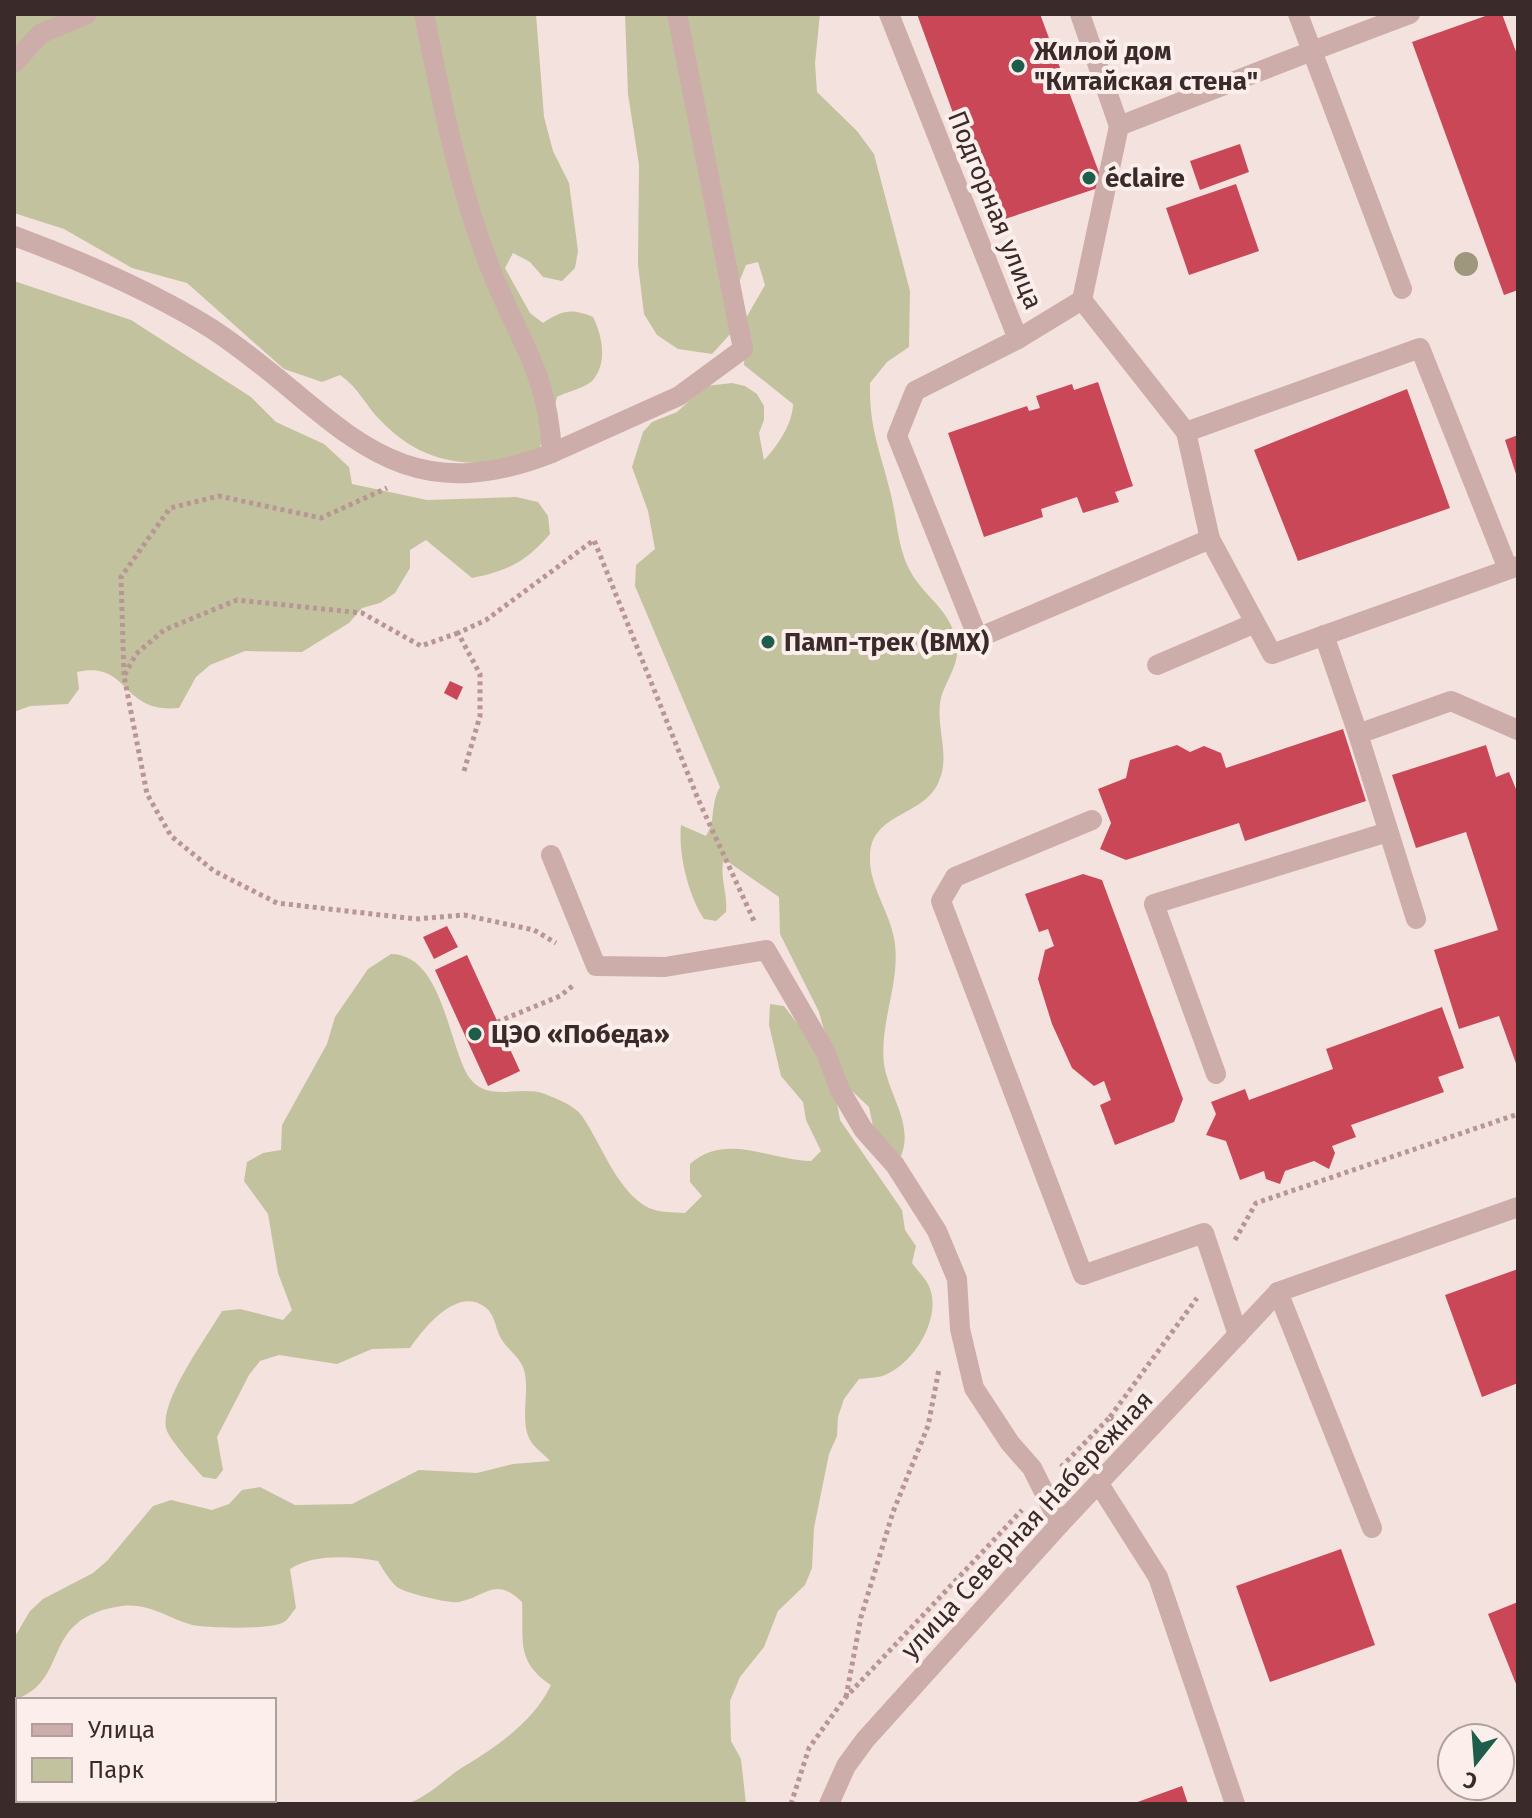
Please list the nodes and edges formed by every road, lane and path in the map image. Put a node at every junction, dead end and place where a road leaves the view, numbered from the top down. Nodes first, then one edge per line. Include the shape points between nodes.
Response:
1 (87, 14) edge
2 (424, 14) edge
3 (677, 14) edge
4 (889, 14) edge
5 (1080, 14) edge
6 (1298, 14) edge
7 (1410, 14) edge
8 (1312, 51) junction
9 (14, 63) edge
10 (1119, 126) junction
11 (14, 236) edge
12 (1402, 289) dead end
13 (1082, 300) junction
14 (1018, 339) junction
15 (1186, 432) junction
16 (552, 453) junction
17 (419, 471) junction
18 (1210, 539) junction
19 (1513, 568) edge
20 (1255, 623) junction
21 (458, 633) junction
22 (1324, 635) junction
23 (1157, 665) dead end
24 (124, 676) junction
25 (1518, 730) edge
26 (1358, 734) junction
27 (464, 771) dead end
28 (1092, 820) dead end
29 (1388, 832) junction
30 (551, 855) dead end
31 (1416, 919) dead end
32 (766, 950) junction
33 (596, 966) junction
34 (497, 1022) dead end
35 (1216, 1074) dead end
36 (1518, 1114) edge
37 (1518, 1207) edge
38 (1217, 1271) junction
39 (1278, 1292) junction
40 (1238, 1335) junction
41 (939, 1367) dead end
42 (1110, 1417) junction
43 (1138, 1442) junction
44 (1099, 1484) junction
45 (1041, 1489) junction
46 (1060, 1524) junction
47 (1372, 1528) dead end
48 (845, 1698) junction
49 (791, 1804) edge
50 (829, 1804) edge
51 (1235, 1804) edge

1 - 9 street via 40,34
2 - 16 street via 470,205 495,280 543,383
3 - 16 street via 743,349 679,396
4 - 14 street, Подгорная улица
5 - 10 street
6 - 8 street
7 - 8 street
8 - 10 street
8 - 12 street
10 - 13 street
11 - 17 street via 58,252 211,329 360,445
13 - 14 street
13 - 15 street
14 - 18 street, Подгорная улица via 915,391 897,436 978,638
15 - 18 street
15 - 19 street via 1420,348
16 - 17 street via 516,467
17 - 24 path via 321,518 219,496 170,508 121,577
18 - 20 street
19 - 22 street
20 - 22 street via 1272,654
20 - 23 street
21 - 24 path via 421,646 362,613 237,600 164,630 136,654
21 - 27 path via 480,674 480,716
21 - 32 path via 486,620 594,540 698,799
22 - 26 street
24 - 33 path via 147,794 171,836 214,871 277,903 416,919 464,915 534,930
25 - 26 street via 1451,701
26 - 29 street
28 - 38 street via 955,877 941,901 1083,1275 1204,1233
29 - 31 street
29 - 35 street via 1154,904
30 - 33 street
32 - 33 street via 665,967
32 - 45 street via 863,1129 895,1165 937,1231 957,1279 960,1329 974,1388 1032,1468
33 - 34 path via 560,996
36 - 38 path via 1256,1203
37 - 39 street
38 - 40 street
38 - 42 path
39 - 40 street, улица Северная Набережная
39 - 47 street
40 - 43 street, улица Северная Набережная
41 - 48 path via 928,1426 893,1512 861,1617
42 - 43 path
42 - 45 path
43 - 44 street, улица Северная Набережная
44 - 46 street, улица Северная Набережная
44 - 51 street via 1158,1577
45 - 46 street
45 - 48 path
46 - 50 street, улица Северная Набережная via 865,1740
48 - 49 path via 809,1748

